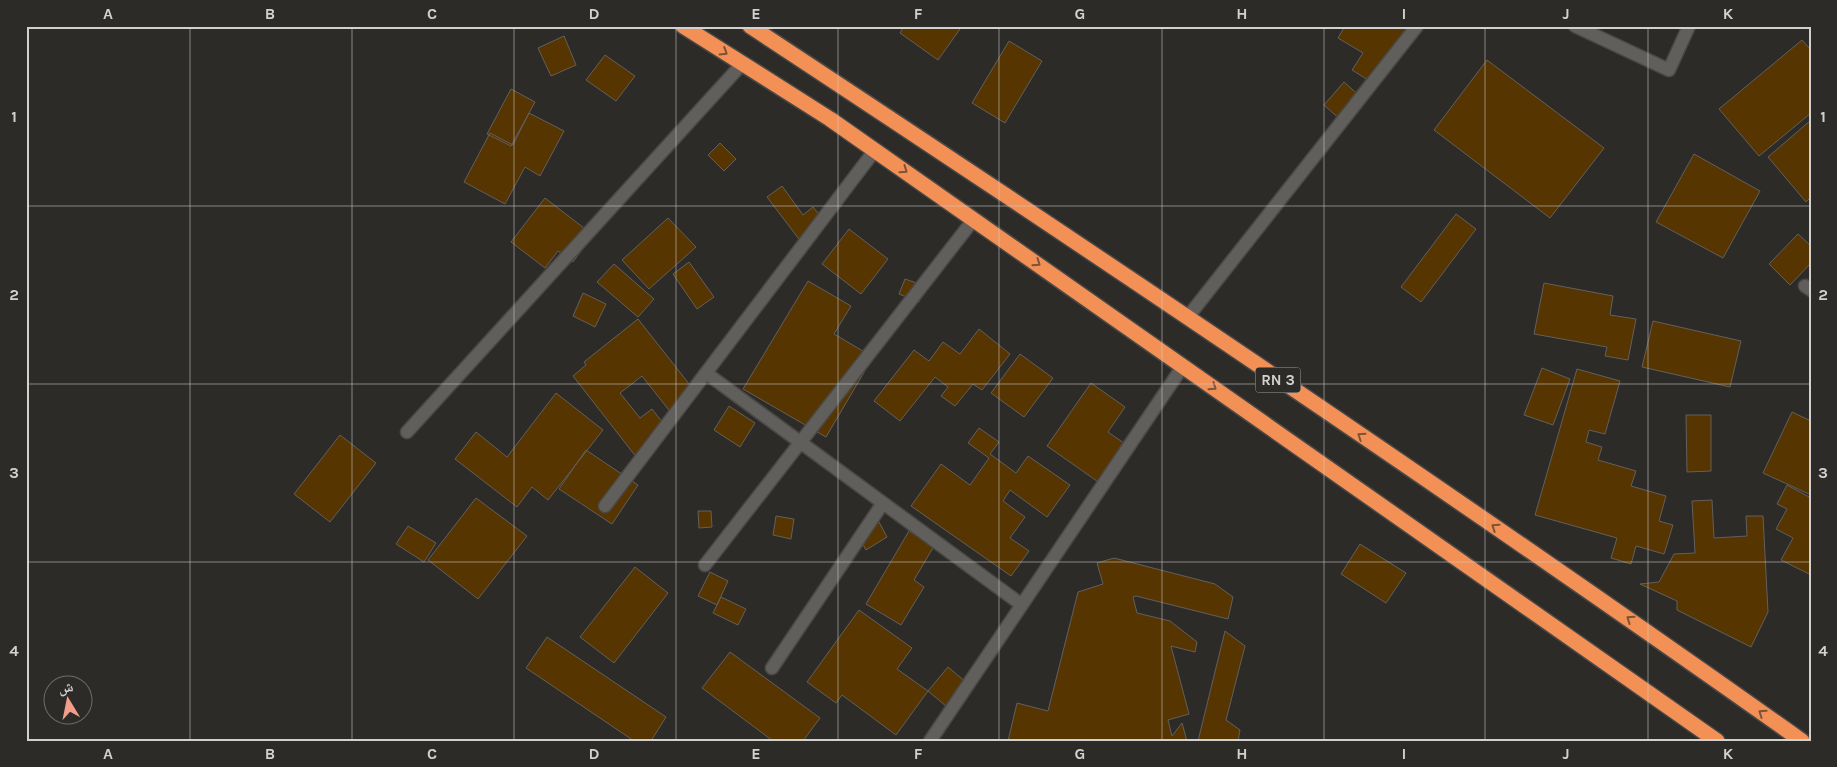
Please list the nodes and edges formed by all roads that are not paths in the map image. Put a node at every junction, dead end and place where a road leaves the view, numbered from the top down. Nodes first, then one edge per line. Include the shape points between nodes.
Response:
1 (683, 26) edge
2 (750, 26) edge
3 (1417, 26) edge
4 (1575, 26) edge
5 (1688, 26) edge
6 (742, 64) junction
7 (875, 150) junction
8 (974, 219) junction
9 (1187, 318) junction
10 (1183, 366) junction
11 (706, 373) junction
12 (407, 432) dead end
13 (799, 443) junction
14 (883, 503) junction
15 (605, 506) dead end
16 (705, 565) dead end
17 (1022, 604) junction
18 (772, 668) dead end
19 (930, 741) edge
20 (1716, 741) edge
21 (1802, 741) edge

1 -> 6 highway, RN 3
2 - 9 highway, RN 3
3 - 9 street
4 - 5 street via 1669,70
6 - 7 highway, RN 3
6 - 12 street
7 -> 8 highway, RN 3
7 - 11 street
8 -> 10 highway, RN 3
8 - 13 street
21 -> 9 highway, RN 3 via 1627,617
10 - 17 street
10 -> 20 highway, RN 3
11 - 13 street
11 - 15 street
13 - 14 street
13 - 16 street
14 - 17 street
14 - 18 street
17 - 19 street

